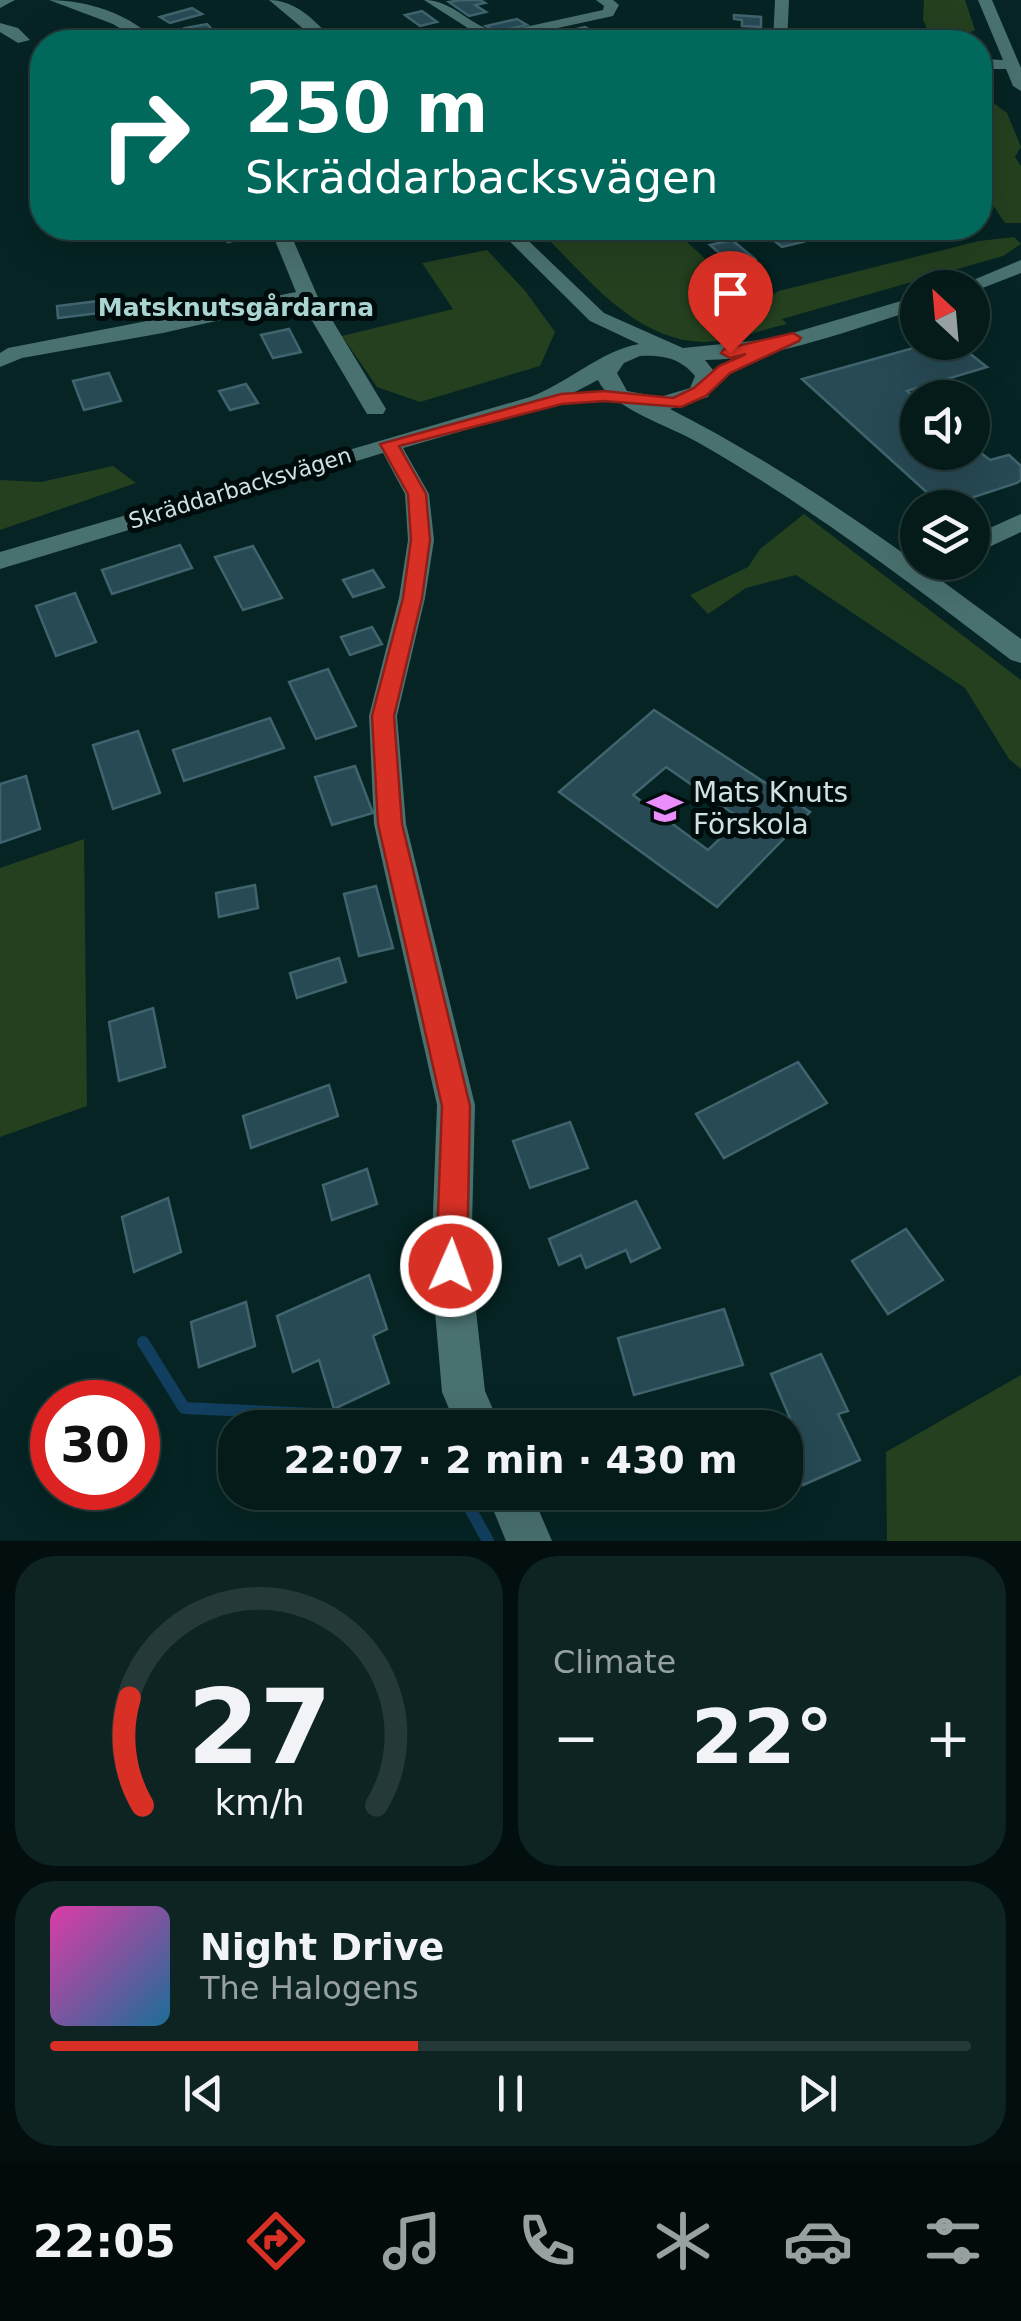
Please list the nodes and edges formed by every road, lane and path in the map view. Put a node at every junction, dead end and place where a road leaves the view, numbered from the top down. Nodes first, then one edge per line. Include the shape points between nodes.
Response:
1 (8, 0) edge
2 (56, 0) edge
3 (119, 0) edge
4 (276, 0) edge
5 (430, 0) edge
6 (603, 0) edge
7 (782, 0) edge
8 (984, 0) edge
9 (0, 4) edge
10 (88, 8) junction
11 (0, 27) edge
12 (136, 30) edge
13 (314, 30) edge
14 (477, 30) edge
15 (530, 30) edge
16 (781, 30) edge
17 (23, 40) dead end
18 (992, 64) edge
19 (1011, 65) junction
20 (1021, 86) edge
21 (283, 240) edge
22 (518, 240) edge
23 (1021, 266) edge
24 (990, 278) edge
25 (307, 295) junction
26 (900, 307) edge
27 (598, 317) junction
28 (793, 338) junction
29 (674, 352) junction
30 (0, 361) edge
31 (611, 362) junction
32 (702, 388) junction
33 (633, 400) junction
34 (538, 402) junction
35 (374, 409) dead end
36 (388, 444) junction
37 (778, 478) junction
38 (1021, 522) edge
39 (990, 538) edge
40 (0, 561) edge
41 (900, 563) edge
42 (923, 580) edge
43 (1021, 653) edge
44 (472, 1410) edge
45 (516, 1510) edge
46 (529, 1541) edge

1 - 9 street
2 - 10 street
3 - 10 street
4 - 13 street
5 - 14 street
6 - 15 street via 612,5 608,13
7 - 16 street
8 - 19 street
10 - 12 street
11 - 17 street
18 - 19 street
19 - 20 street
21 - 25 street
22 - 27 street
23 - 24 street
25 - 30 street
25 - 35 street
26 - 28 street
27 - 29 street
27 - 31 street via 614,339
28 - 29 street via 713,355
28 - 32 street, Skräddarbacksvägen via 744,359
29 - 31 street via 636,350
29 - 32 street via 701,367
31 - 33 street via 607,382
31 - 34 street, Skräddarbacksvägen
32 - 33 street, Skräddarbacksvägen via 675,404
32 - 37 street via 706,412 719,428
33 - 34 street, Skräddarbacksvägen
33 - 37 street
34 - 36 street, Skräddarbacksvägen
36 - 40 street, Skräddarbacksvägen
36 - 44 street via 417,494 421,540 383,716 390,824 456,1106 451,1266
37 - 41 street
38 - 39 street
42 - 43 street
45 - 46 street

